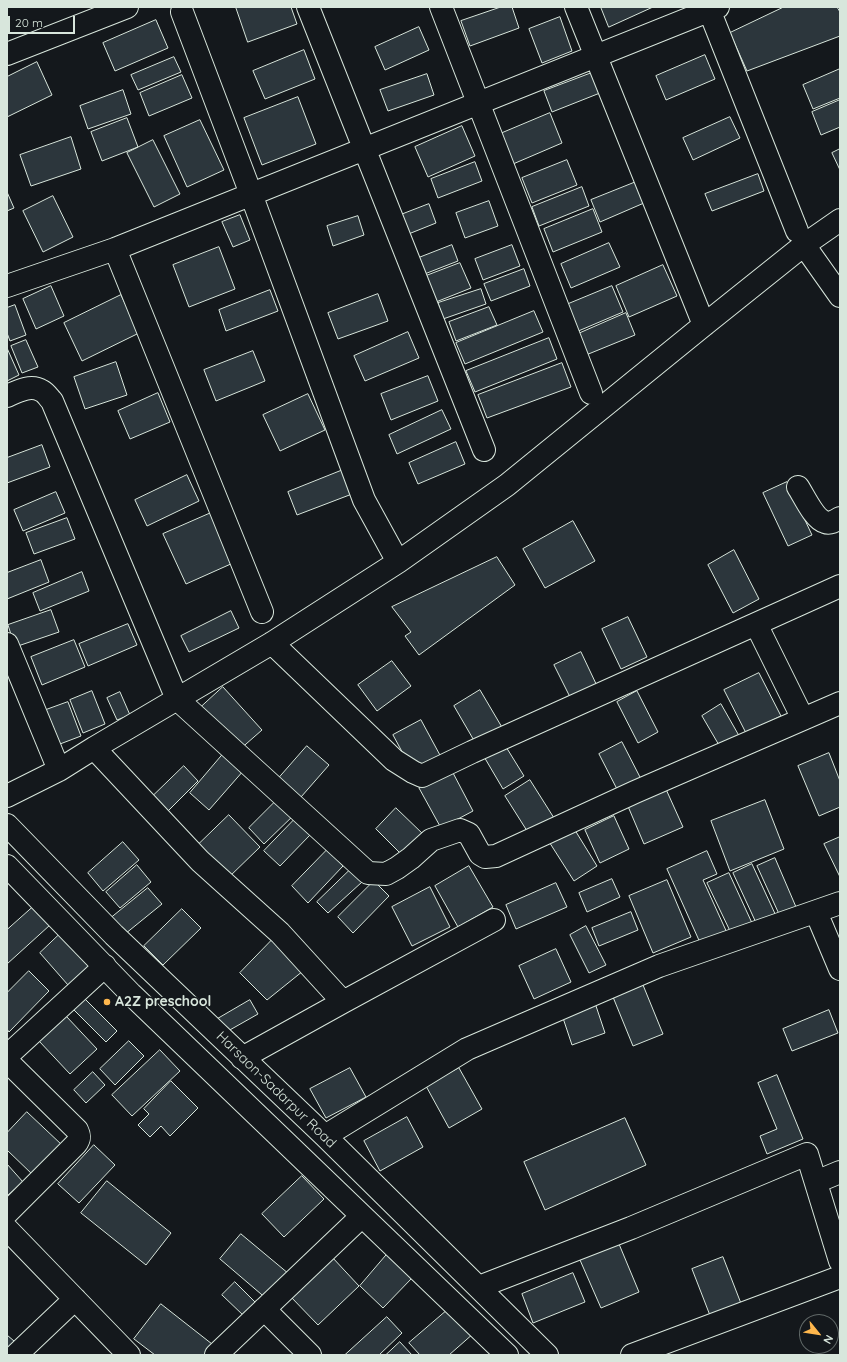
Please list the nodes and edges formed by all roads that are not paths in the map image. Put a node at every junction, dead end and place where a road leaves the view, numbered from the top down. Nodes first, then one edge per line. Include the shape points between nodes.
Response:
1 (127, 7) edge
2 (308, 7) edge
3 (441, 7) edge
4 (576, 7) edge
5 (712, 8) edge
6 (182, 12) dead end
7 (7, 54) edge
8 (596, 56) junction
9 (478, 103) junction
10 (364, 148) junction
11 (251, 194) junction
12 (840, 220) edge
13 (801, 238) junction
14 (115, 249) junction
15 (7, 286) edge
16 (840, 296) edge
17 (704, 324) junction
18 (591, 393) dead end
19 (7, 396) edge
20 (484, 450) dead end
21 (798, 487) dead end
22 (840, 518) edge
23 (398, 562) junction
24 (840, 586) edge
25 (262, 612) dead end
26 (756, 624) junction
27 (272, 643) junction
28 (7, 644) edge
29 (177, 699) junction
30 (840, 703) edge
31 (803, 719) junction
32 (94, 748) junction
33 (59, 770) junction
34 (7, 796) edge
35 (7, 825) edge
36 (7, 866) edge
37 (840, 904) edge
38 (816, 912) junction
39 (494, 920) dead end
40 (105, 966) junction
41 (840, 969) edge
42 (342, 1002) junction
43 (7, 1056) edge
44 (242, 1058) junction
45 (7, 1061) edge
46 (325, 1136) junction
47 (840, 1172) edge
48 (816, 1182) junction
49 (7, 1213) edge
50 (362, 1216) junction
51 (7, 1229) edge
52 (840, 1261) edge
53 (840, 1277) edge
54 (479, 1287) junction
55 (75, 1299) junction
56 (264, 1309) junction
57 (16, 1355) edge
58 (129, 1355) edge
59 (216, 1355) edge
60 (310, 1355) edge
61 (507, 1355) edge
62 (547, 1355) edge
63 (632, 1355) edge

1 - 7 street
2 - 10 street
3 - 9 street
4 - 8 street
5 - 8 street
5 - 13 street
6 - 11 street
8 - 9 street
8 - 17 street
9 - 10 street
9 - 18 street
10 - 11 street
10 - 20 street
11 - 14 street
11 - 23 street via 364,500
12 - 13 street
13 - 16 street
13 - 17 street
14 - 15 street
14 - 25 street
17 - 23 street via 507,485
19 - 29 street via 21,389 35,388 43,391 52,401
21 - 22 street via 816,516 825,522
23 - 27 street
24 - 26 street
26 - 27 street via 422,776 394,760
26 - 31 street
27 - 29 street
28 - 33 street
29 - 31 street via 368,873 386,874 411,858 431,840 460,830 469,834 480,854 486,857 496,856
29 - 32 street
30 - 31 street
32 - 33 street
32 - 42 street via 200,861 280,933
33 - 34 street
35 - 44 street, Harsaon-Sadarpur Road via 114,935
36 - 40 street
37 - 38 street
38 - 41 street
38 - 46 street via 659,966 467,1049
39 - 42 street
40 - 43 street
40 - 50 street
42 - 44 street
44 - 46 street, Harsaon-Sadarpur Road
45 - 49 street via 77,1130 79,1135 76,1144
46 - 54 street, Harsaon-Sadarpur Road
47 - 48 street
48 - 52 street
48 - 54 street via 807,1154 632,1228
50 - 56 street
50 - 61 street
51 - 55 street
53 - 63 street
54 - 62 street, Harsaon-Sadarpur Road
55 - 57 street
55 - 58 street
56 - 59 street
56 - 60 street

